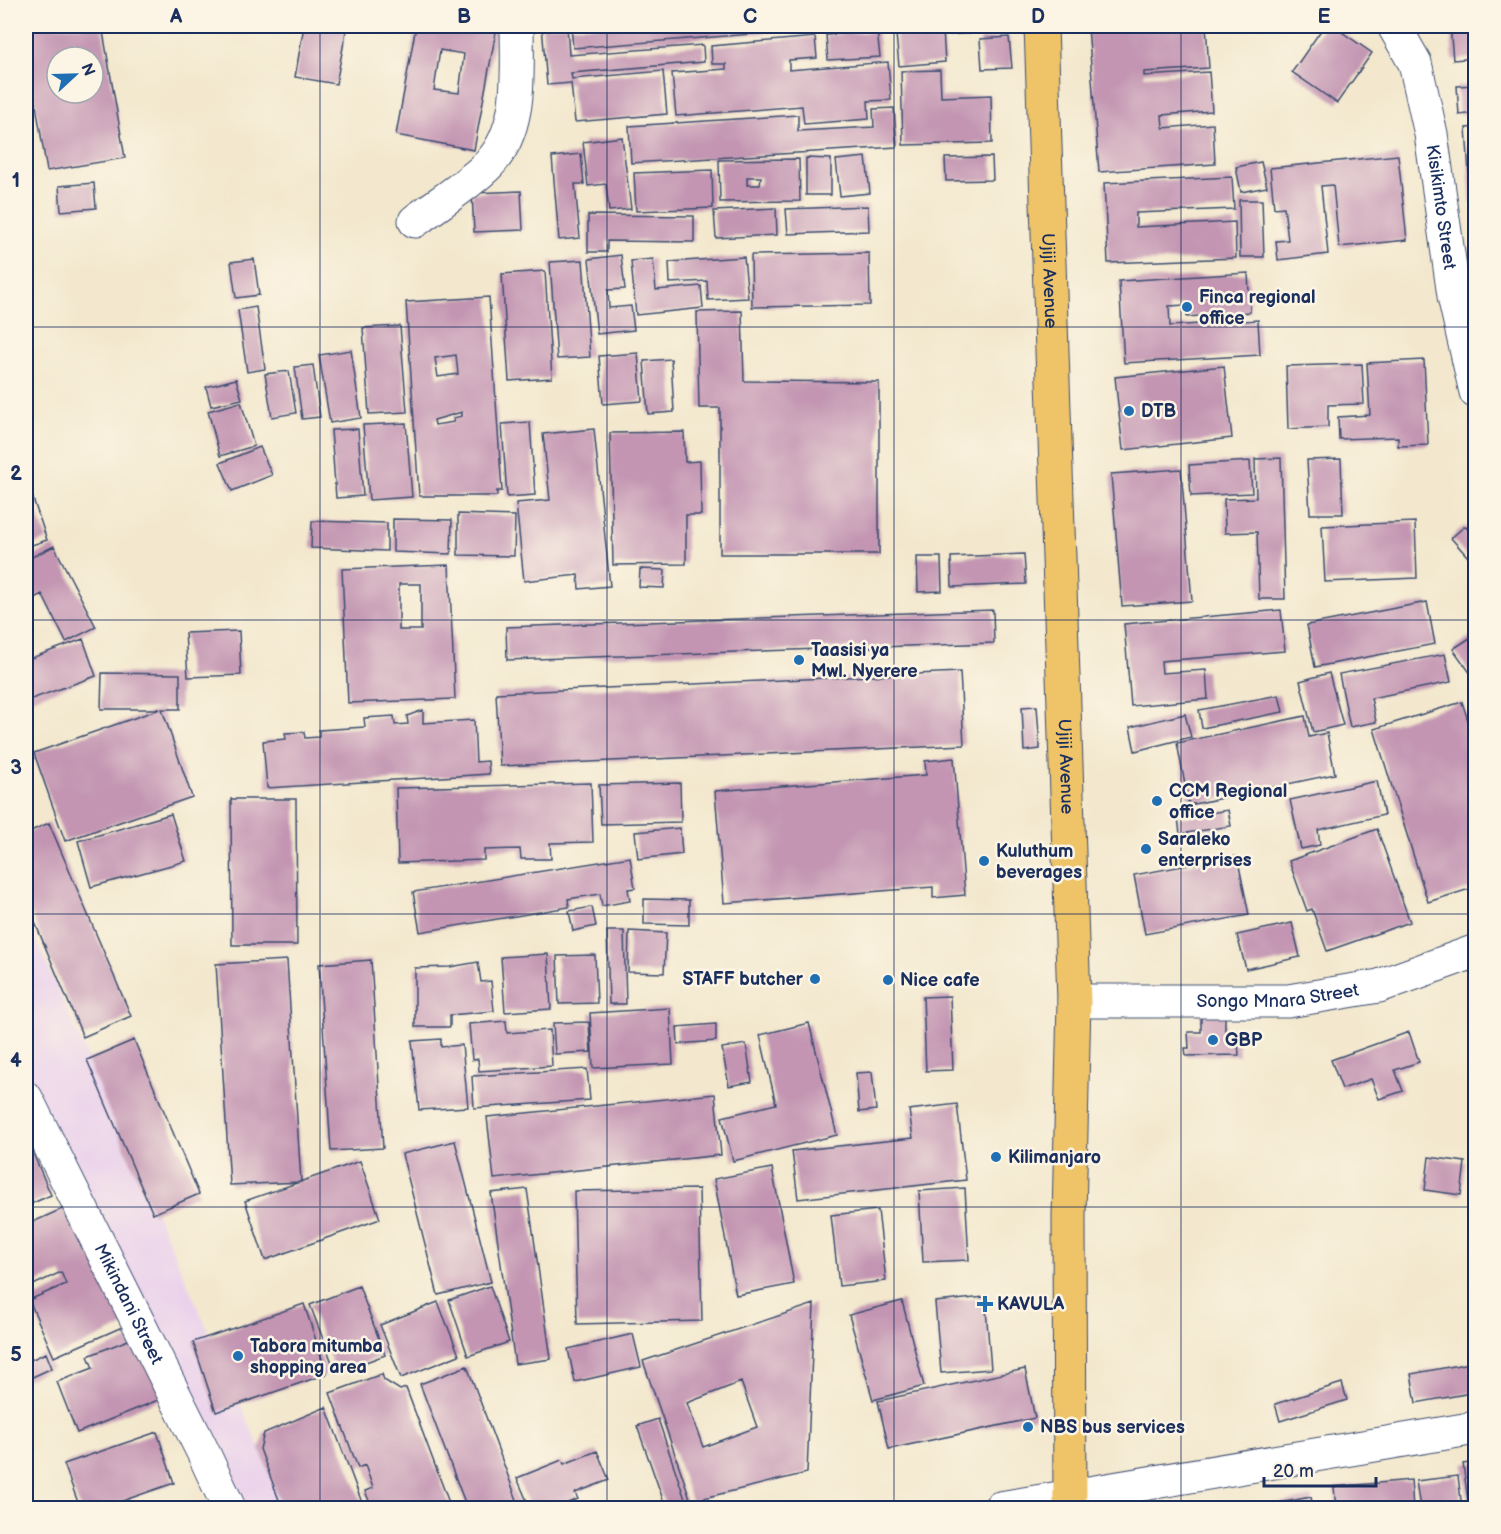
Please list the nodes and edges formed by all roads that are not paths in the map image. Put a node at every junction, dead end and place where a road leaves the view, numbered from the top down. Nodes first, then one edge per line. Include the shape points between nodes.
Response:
1 (517, 26) edge
2 (1041, 26) edge
3 (1394, 26) edge
4 (415, 221) dead end
5 (1476, 392) edge
6 (1476, 951) edge
7 (1074, 1001) junction
8 (26, 1098) edge
9 (1476, 1428) edge
10 (1070, 1503) edge
11 (229, 1509) edge
12 (1000, 1509) edge

1 - 4 street via 517,92 508,135 490,164
2 - 7 main road, Ujiji Avenue
3 - 5 street, Kisikimto Street via 1415,63 1431,134 1454,296
6 - 7 street, Songo Mnara Street via 1380,986 1288,1001
7 - 10 main road, Ujiji Avenue via 1069,1216
8 - 11 street, Mikindani Street
9 - 10 street
10 - 12 street

